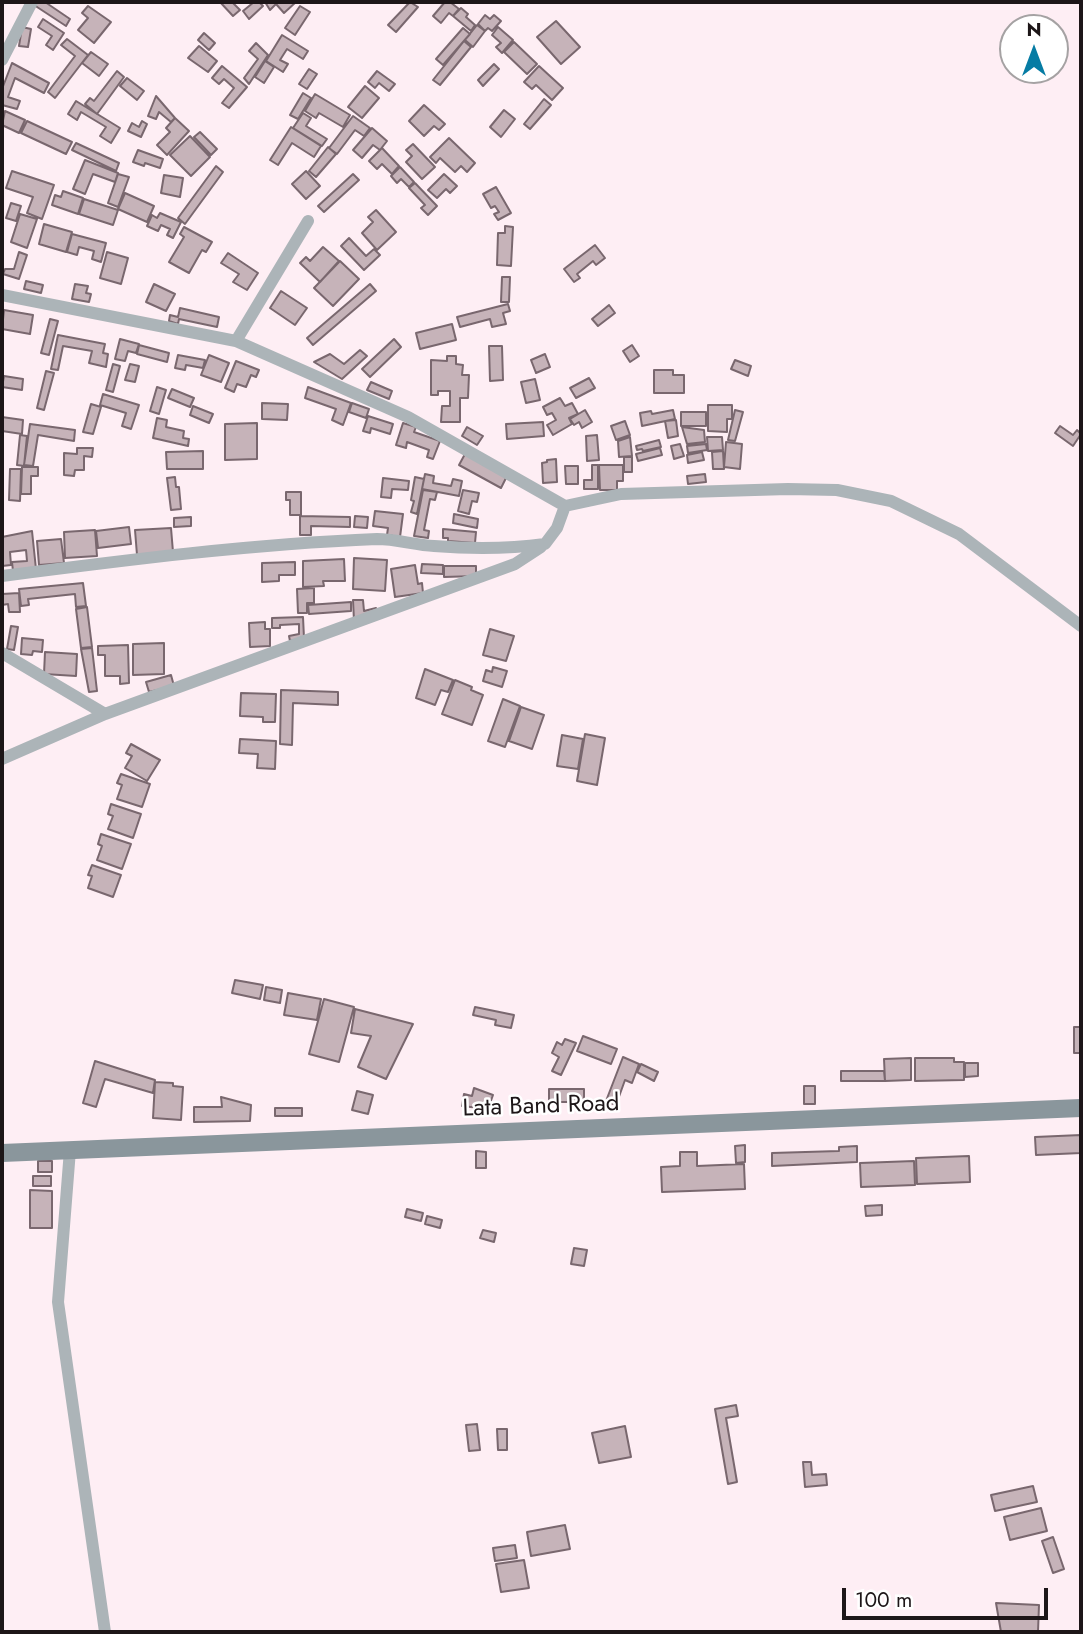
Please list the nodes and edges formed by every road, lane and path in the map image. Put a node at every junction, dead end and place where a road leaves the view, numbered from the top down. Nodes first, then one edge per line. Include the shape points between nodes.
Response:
1 (32, 2) edge
2 (2, 60) edge
3 (308, 220) dead end
4 (2, 295) edge
5 (236, 341) junction
6 (565, 506) junction
7 (545, 544) junction
8 (2, 576) edge
9 (1081, 626) edge
10 (2, 653) edge
11 (106, 714) junction
12 (2, 759) edge
13 (1081, 1108) edge
14 (70, 1150) junction
15 (2, 1153) edge
16 (105, 1632) edge

1 - 2 street
3 - 5 street
4 - 5 street
5 - 6 street via 408,417
6 - 7 street
6 - 9 street via 621,494 788,489 837,490 891,501 959,534
7 - 8 street via 505,549 388,539 347,541 177,554
7 - 11 street via 514,564
10 - 11 street
11 - 12 street
13 - 14 main road, Lata Band Road
14 - 15 main road, Lata Band Road
14 - 16 street via 58,1302

